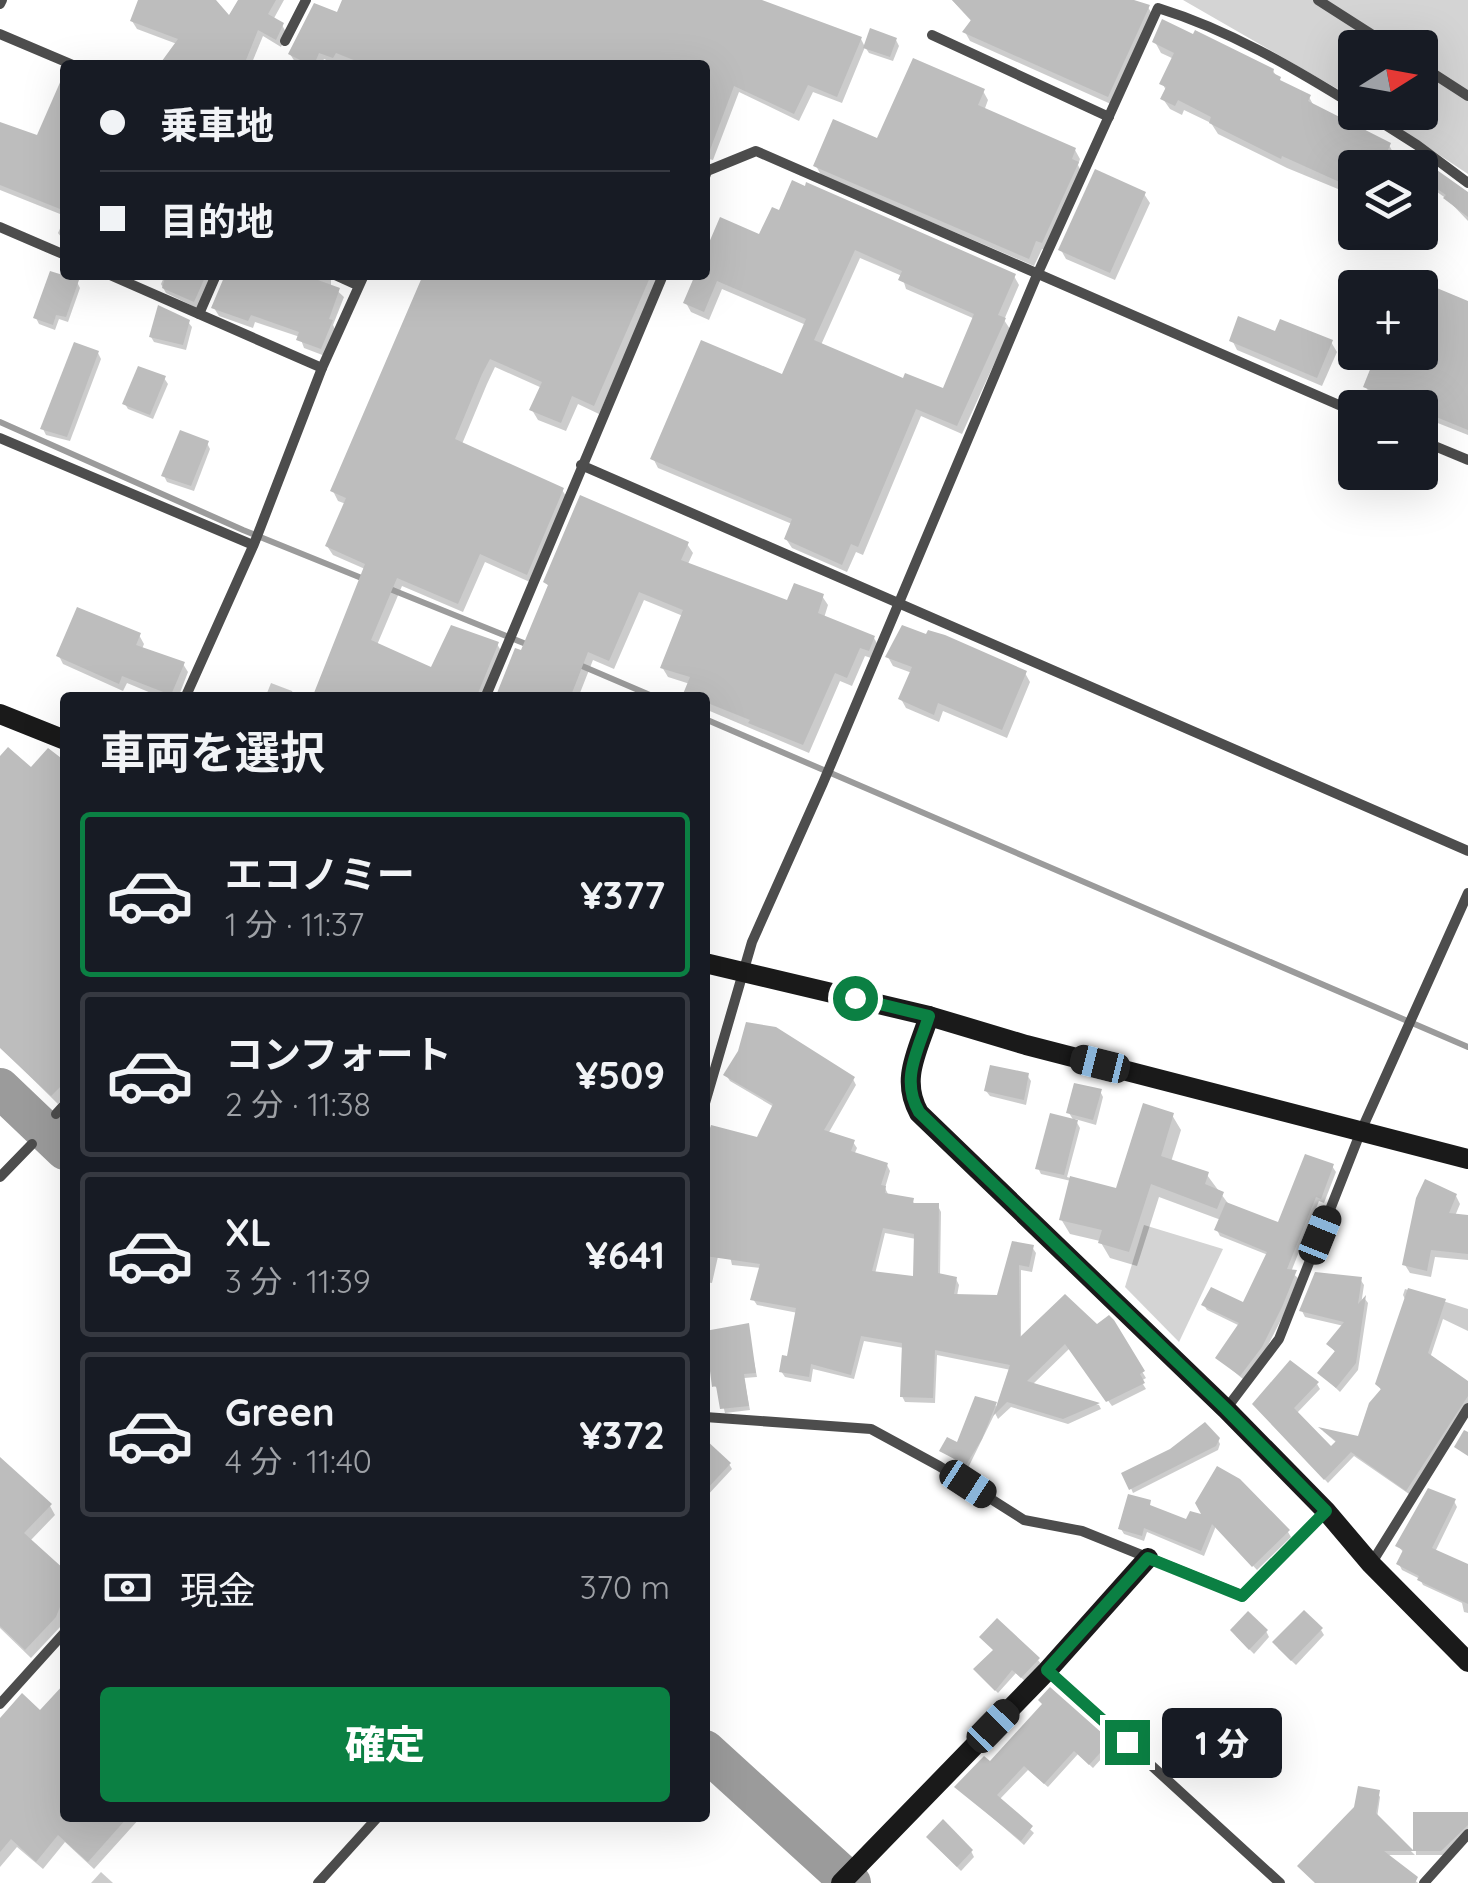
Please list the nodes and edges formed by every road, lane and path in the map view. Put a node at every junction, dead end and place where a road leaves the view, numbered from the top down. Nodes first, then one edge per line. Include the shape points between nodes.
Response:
1 (306, 0) edge
2 (1318, 0) edge
3 (1366, 30) edge
4 (0, 34) edge
5 (932, 35) dead end
6 (285, 42) dead end
7 (61, 60) edge
8 (1438, 77) edge
9 (1338, 95) edge
10 (1468, 96) edge
11 (1109, 116) junction
12 (1393, 130) edge
13 (710, 170) edge
14 (1468, 183) edge
15 (0, 226) edge
16 (60, 253) edge
17 (1037, 276) junction
18 (121, 280) edge
19 (214, 280) edge
20 (361, 280) edge
21 (661, 280) edge
22 (199, 314) junction
23 (322, 368) junction
24 (1338, 405) edge
25 (0, 438) edge
26 (1438, 448) edge
27 (1468, 460) edge
28 (581, 465) junction
29 (254, 544) junction
30 (896, 605) junction
31 (188, 692) edge
32 (487, 692) edge
33 (0, 714) edge
34 (60, 738) edge
35 (1468, 851) edge
36 (1468, 893) edge
37 (710, 964) edge
38 (744, 972) junction
39 (929, 1016) junction
40 (710, 1087) edge
41 (60, 1110) edge
42 (56, 1114) dead end
43 (1361, 1131) junction
44 (32, 1144) dead end
45 (1468, 1159) edge
46 (0, 1177) edge
47 (1468, 1408) edge
48 (1226, 1409) junction
49 (710, 1417) edge
50 (1326, 1511) junction
51 (1148, 1558) junction
52 (1371, 1564) junction
53 (60, 1638) edge
54 (1468, 1662) edge
55 (1047, 1670) junction
56 (0, 1704) edge
57 (373, 1822) edge
58 (1468, 1834) edge
59 (318, 1883) edge
60 (841, 1883) edge
61 (1280, 1883) edge
62 (1424, 1883) edge

1 - 6 street
2 - 3 street
4 - 7 street
5 - 11 street
8 - 10 street
9 - 11 street via 1204,23 1158,8
11 - 17 street
12 - 14 street
13 - 17 street via 756,151
15 - 16 street
17 - 24 street
17 - 30 street
18 - 22 street
19 - 22 street
20 - 23 street
21 - 28 street
22 - 23 street
23 - 29 street
25 - 29 street
26 - 27 street
28 - 30 street
28 - 32 street
29 - 31 street
30 - 35 street
30 - 38 street
33 - 34 street
36 - 43 street
37 - 38 street
38 - 39 street
38 - 40 street
39 - 43 street
39 - 48 street via 908,1080 919,1112
41 - 42 street
43 - 45 street
43 - 48 street via 1279,1339
44 - 46 street
47 - 52 street
48 - 50 street
49 - 51 street via 871,1429 1024,1520 1082,1531
50 - 51 street via 1242,1596
50 - 52 street
51 - 55 street
52 - 54 street
53 - 56 street
55 - 60 street
55 - 61 street
57 - 59 street
58 - 62 street

